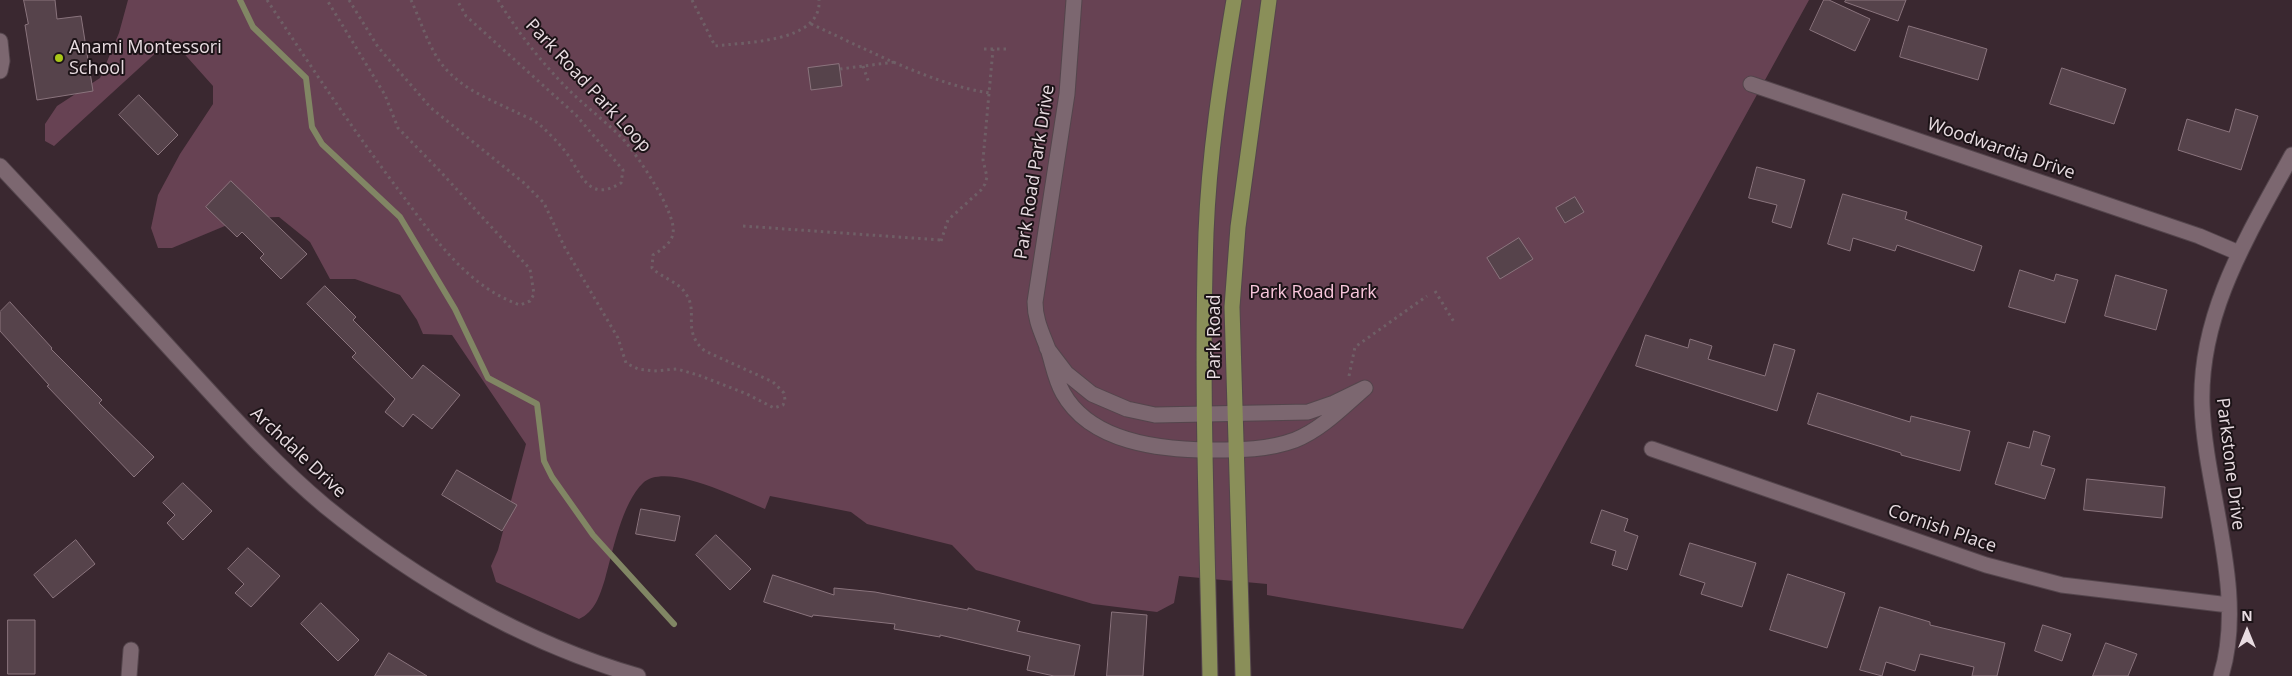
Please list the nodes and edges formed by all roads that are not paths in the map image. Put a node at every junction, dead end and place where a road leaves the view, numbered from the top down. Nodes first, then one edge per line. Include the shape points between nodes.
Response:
1 (1074, 0) edge
2 (1234, 0) edge
3 (1269, 0) edge
4 (0, 41) edge
5 (0, 71) edge
6 (1751, 84) dead end
7 (2292, 155) edge
8 (0, 166) edge
9 (2239, 253) junction
10 (1048, 348) junction
11 (1235, 414) junction
12 (1204, 415) junction
13 (1652, 449) dead end
14 (1205, 450) junction
15 (1236, 450) junction
16 (2228, 605) junction
17 (131, 650) dead end
18 (129, 676) edge
19 (638, 676) edge
20 (1210, 676) edge
21 (1243, 676) edge
22 (2221, 676) edge

1 - 10 street, Park Road Park Drive via 1067,94 1035,302 1036,319
2 - 12 main road, Park Road via 1220,85 1206,232
3 - 11 main road, Park Road via 1238,227 1232,308
4 - 5 street
6 - 9 street, Woodwardia Drive via 2189,233
7 - 9 street, Parkstone Drive
8 - 19 street, Archdale Drive via 243,427 325,506 414,571 502,622 568,651
9 - 16 street, Parkstone Drive via 2217,309 2207,347 2202,386 2203,424
10 - 12 street, Park Road Park Drive via 1066,372 1102,399 1143,413
10 - 14 street, Park Road Park Drive via 1063,392 1069,402 1093,423 1142,443
11 - 12 street, Park Road Park Drive
11 - 15 main road, Park Road
11 - 15 street, Park Road Park Drive via 1308,412 1365,388 1306,435 1269,447
12 - 14 main road, Park Road
13 - 16 street, Cornish Place via 2034,579 2118,593
14 - 15 street, Park Road Park Drive
14 - 20 main road, Park Road
15 - 21 main road, Park Road
16 - 22 street, Parkstone Drive via 2228,639
17 - 18 street

